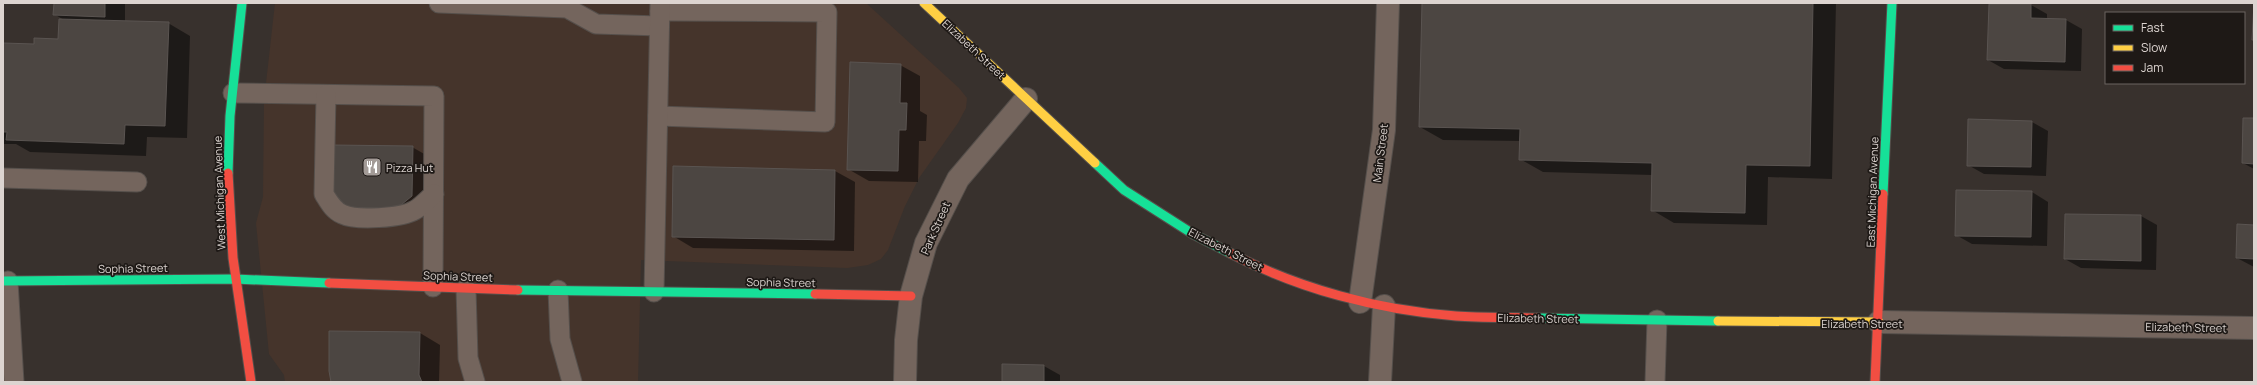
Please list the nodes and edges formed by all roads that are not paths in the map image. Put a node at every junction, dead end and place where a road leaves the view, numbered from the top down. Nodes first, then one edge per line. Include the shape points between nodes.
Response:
1 (242, 3) edge
2 (439, 3) edge
3 (924, 3) edge
4 (1388, 3) edge
5 (1892, 3) edge
6 (567, 6) edge
7 (831, 8) edge
8 (660, 13) edge
9 (233, 93) junction
10 (326, 95) junction
11 (1026, 99) junction
12 (658, 116) junction
13 (3, 178) edge
14 (137, 182) dead end
15 (434, 194) junction
16 (235, 279) junction
17 (6, 281) edge
18 (433, 287) junction
19 (466, 289) junction
20 (558, 290) junction
21 (654, 292) junction
22 (912, 296) junction
23 (1360, 302) junction
24 (1384, 306) junction
25 (1657, 320) junction
26 (1878, 322) junction
27 (2254, 328) edge
28 (14, 382) edge
29 (251, 382) edge
30 (475, 382) edge
31 (572, 382) edge
32 (905, 382) edge
33 (1380, 382) edge
34 (1655, 382) edge
35 (1875, 382) edge

1 - 9 street, West Michigan Avenue
2 - 6 lane
3 - 11 street, Elizabeth Street
4 - 23 street, Main Street via 1384,130
5 - 26 street, East Michigan Avenue
6 - 8 lane via 596,24
7 - 8 lane
7 - 12 lane via 825,122
8 - 12 lane
9 - 10 lane
9 - 16 street, West Michigan Avenue via 228,183
10 - 15 lane via 434,96
10 - 15 lane via 324,194 331,207 343,215 366,218 391,216 414,210
11 - 22 street, Park Street via 958,179 926,243
11 - 23 street, Elizabeth Street via 1124,190 1193,234 1247,262
12 - 21 lane
13 - 14 lane
15 - 18 lane
16 - 17 street, Sophia Street
16 - 18 street, Sophia Street
16 - 29 street, West Michigan Avenue
17 - 28 lane
18 - 19 street, Sophia Street
19 - 20 street, Sophia Street
19 - 30 lane via 468,358
20 - 21 street, Sophia Street
20 - 31 lane via 560,339
21 - 22 street, Sophia Street
22 - 32 street, Park Street via 906,340
23 - 24 street, Elizabeth Street
24 - 25 street, Elizabeth Street via 1456,316
24 - 33 street
25 - 26 street, Elizabeth Street
25 - 34 lane
26 - 27 street, Elizabeth Street
26 - 35 street, East Michigan Avenue

